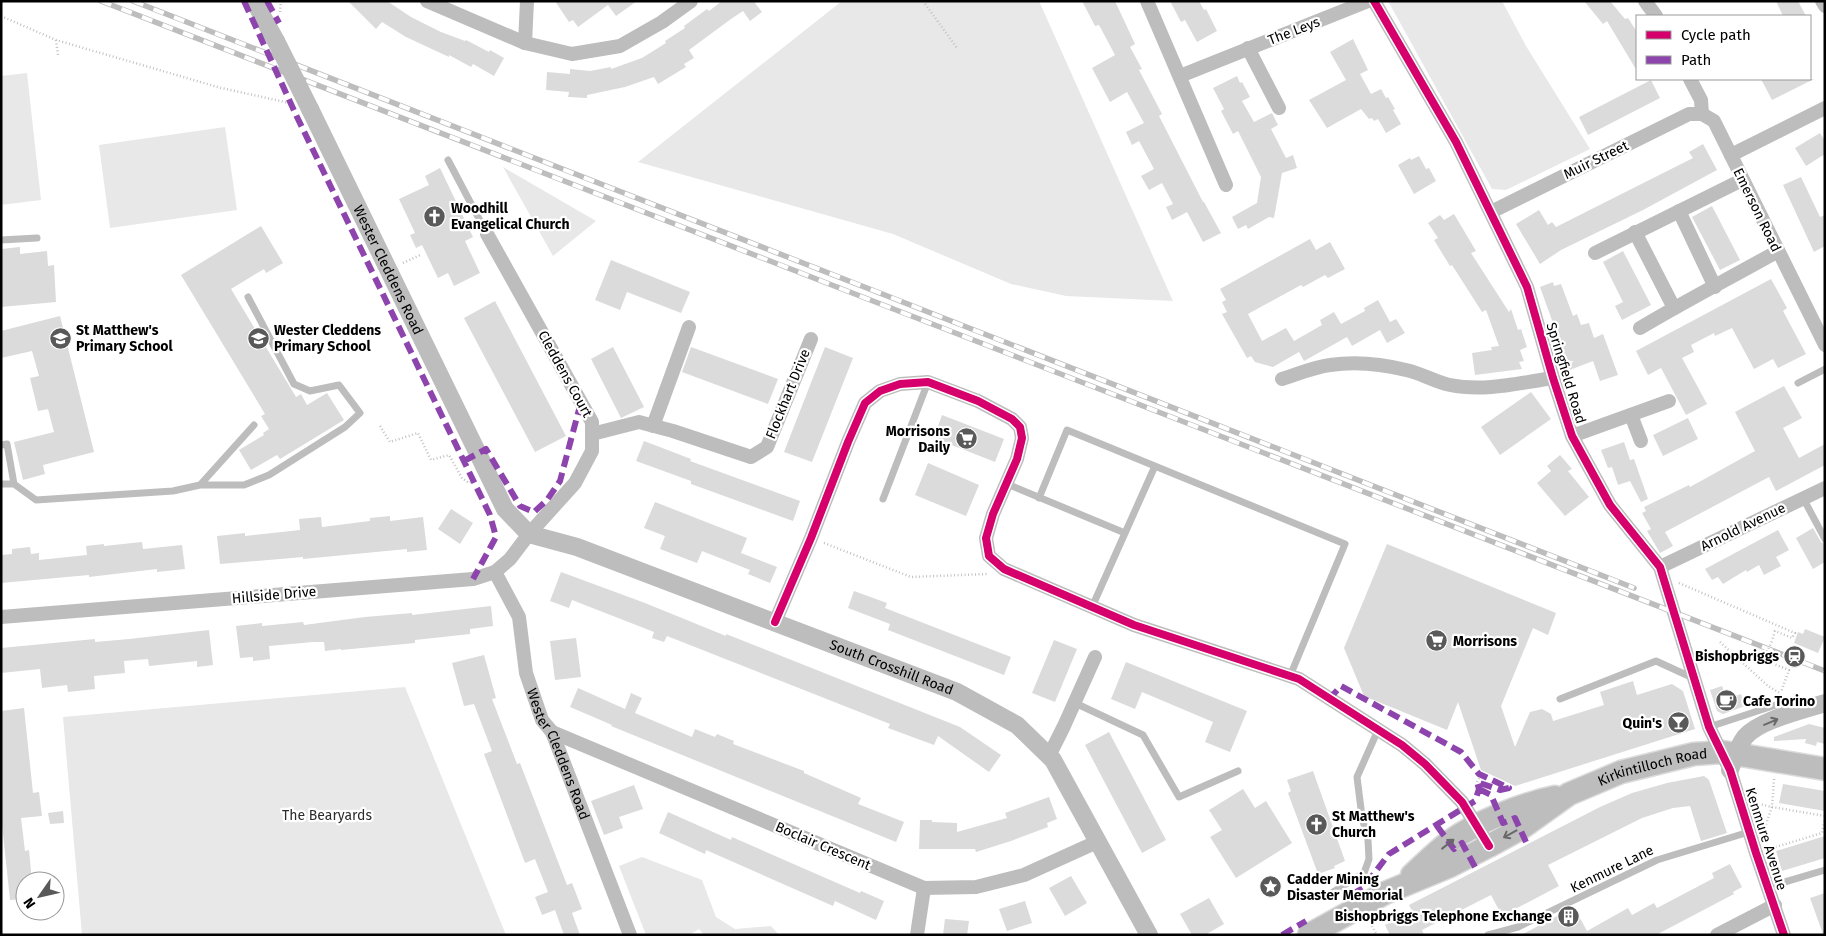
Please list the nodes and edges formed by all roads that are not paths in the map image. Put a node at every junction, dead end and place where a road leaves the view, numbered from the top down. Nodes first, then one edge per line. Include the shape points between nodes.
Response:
1 (254, 1) edge
2 (426, 1) edge
3 (527, 1) edge
4 (690, 1) edge
5 (1147, 1) edge
6 (1368, 1) edge
7 (1374, 1) edge
8 (1646, 1) edge
9 (1822, 1) edge
10 (1825, 6) edge
11 (1655, 15) edge
12 (525, 43) junction
13 (1248, 48) junction
14 (1180, 76) junction
15 (1691, 80) edge
16 (1279, 108) dead end
17 (1825, 108) edge
18 (1702, 114) junction
19 (1731, 155) junction
20 (448, 160) dead end
21 (1742, 180) junction
22 (1226, 185) dead end
23 (1491, 212) junction
24 (1680, 212) junction
25 (1635, 232) junction
26 (487, 234) joint
27 (37, 238) dead end
28 (1, 240) edge
29 (1778, 251) junction
30 (1595, 253) dead end
31 (1715, 287) junction
32 (248, 297) dead end
33 (1674, 308) junction
34 (689, 327) dead end
35 (1640, 328) dead end
36 (810, 338) dead end
37 (1825, 345) edge
38 (1825, 369) edge
39 (1552, 378) junction
40 (1282, 379) dead end
41 (928, 382) junction
42 (1798, 383) dead end
43 (1669, 401) dead end
44 (1631, 415) junction
45 (254, 425) dead end
46 (653, 426) junction
47 (592, 434) junction
48 (1572, 436) junction
49 (1641, 441) dead end
50 (1, 445) edge
51 (1155, 466) junction
52 (1, 484) edge
53 (14, 484) junction
54 (200, 484) junction
55 (1007, 484) junction
56 (1825, 488) edge
57 (1039, 498) junction
58 (1803, 498) junction
59 (883, 499) dead end
60 (529, 534) junction
61 (1125, 534) junction
62 (1825, 539) edge
63 (1662, 571) junction
64 (495, 572) junction
65 (1092, 607) junction
66 (1, 617) edge
67 (775, 622) junction
68 (1095, 657) dead end
69 (1290, 676) junction
70 (1696, 680) junction
71 (1560, 699) dead end
72 (1785, 702) dead end
73 (1075, 703) junction
74 (1825, 703) edge
75 (1709, 727) junction
76 (1378, 730) junction
77 (552, 732) junction
78 (1048, 756) junction
79 (1730, 759) junction
80 (1825, 769) edge
81 (1238, 771) dead end
82 (1571, 793) junction
83 (1476, 825) junction
84 (1749, 832) junction
85 (1099, 842) junction
86 (1489, 846) junction
87 (1825, 870) edge
88 (1398, 887) junction
89 (1768, 887) junction
90 (924, 888) junction
91 (1325, 897) dead end
92 (1775, 905) junction
93 (630, 935) edge
94 (918, 935) edge
95 (1149, 935) edge
96 (1309, 935) edge
97 (1488, 935) edge
98 (1717, 935) edge
99 (1784, 935) edge

1 - 60 street, Wester Cleddens Road, bridge via 505,508
2 - 12 street
3 - 12 street
4 - 12 street via 662,22 620,46 572,54
5 - 14 street
6 - 13 street, The Leys
7 - 23 street, Springfield Road via 1456,142
8 - 11 street
9 - 10 street
13 - 14 street, The Leys
13 - 16 street, The Leys
14 - 22 street
15 - 18 street via 1701,100
17 - 19 street
18 - 19 street, Emerson Road via 1714,121
18 - 23 street, Muir Street via 1689,114
19 - 21 street, Emerson Road
20 - 26 lane
21 - 24 street
21 - 29 street, Emerson Road
23 - 39 street, Springfield Road via 1527,287
24 - 25 street
24 - 31 street
25 - 30 street
25 - 33 street
26 - 47 street, Cleddens Court via 592,422
27 - 28 lane
29 - 31 street
29 - 37 street, Emerson Road
31 - 33 street
32 - 54 lane via 294,384 310,391 339,385 360,413 345,427 269,475 244,485
33 - 35 street
34 - 46 street
36 - 46 street, Flockhart Drive via 767,447 750,457
38 - 42 lane
39 - 40 street via 1477,388 1450,385 1408,370 1366,363 1329,365
39 - 48 street, Springfield Road
41 - 55 street via 978,401 1012,419 1020,427 1022,438
41 - 59 lane
41 - 67 street via 900,384 880,390 865,402
43 - 44 street
44 - 48 street
44 - 49 street
45 - 54 lane
46 - 47 street, Flockhart Drive via 638,422
47 - 60 street, Cleddens Court via 592,451 575,483
48 - 63 street, Springfield Road via 1610,505
50 - 53 lane via 7,444
51 - 57 lane via 1067,430
51 - 61 lane
51 - 69 lane via 1345,544
52 - 53 lane
53 - 54 lane via 36,500 173,491
55 - 57 lane
55 - 65 street via 986,538 989,556 1004,569
56 - 58 street, Arnold Avenue
57 - 61 lane
58 - 62 lane
58 - 63 street, Arnold Avenue
60 - 64 street, Hillside Drive via 510,559
60 - 67 street, South Crosshill Road via 577,547
61 - 65 lane
63 - 70 street, Springfield Road
64 - 66 street, Hillside Drive via 473,579
64 - 77 street, Wester Cleddens Road via 519,617 526,673 542,720
65 - 69 street
67 - 78 street, South Crosshill Road via 957,692 1017,725
68 - 73 street
69 - 76 street
70 - 71 lane via 1656,661
70 - 75 street, Springfield Road
72 - 75 lane
73 - 78 street
73 - 81 lane via 1144,735 1179,797
79 -> 74 street via 1745,738 1758,727
75 - 79 street, Springfield Road
76 - 83 street via 1425,764 1462,802
76 - 91 lane via 1357,777 1368,840 1364,872
77 - 90 street, Boclair Crescent
77 - 93 street, Wester Cleddens Road
78 - 85 street, South Crosshill Road
79 - 80 main road, Kirkintilloch Road via 1775,761
79 - 82 main road, Kirkintilloch Road via 1694,754 1621,772
79 - 84 street, Kenmure Avenue
82 - 83 main road, Kirkintilloch Road via 1539,800
82 -> 86 main road, Kirkintilloch Road
83 - 86 street
88 -> 83 main road, Kirkintilloch Road via 1449,842
84 - 89 street, Kenmure Avenue
84 - 97 lane, Kenmure Lane via 1657,860 1518,927
85 - 90 street, Boclair Crescent via 1024,875 976,887
85 - 95 street, South Crosshill Road
86 - 88 main road, Kirkintilloch Road
87 - 89 lane
88 - 96 main road, Kirkintilloch Road
89 - 92 street, Kenmure Avenue
90 - 94 street
92 - 98 street
92 - 99 street, Kenmure Avenue

